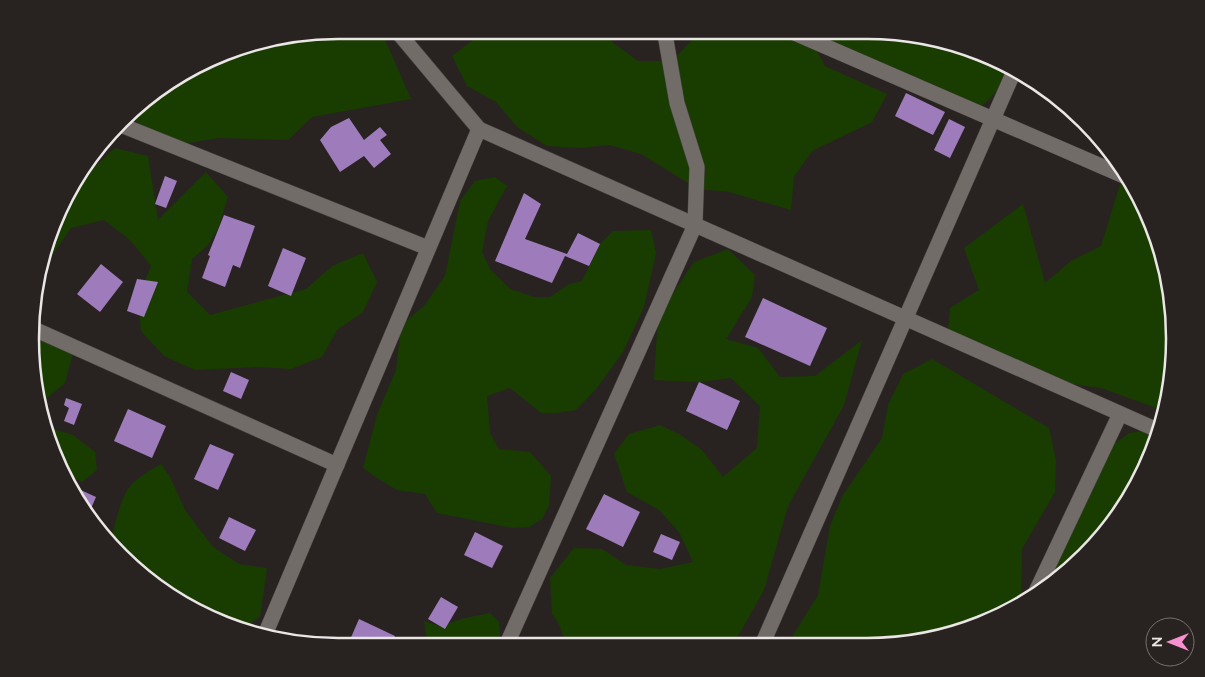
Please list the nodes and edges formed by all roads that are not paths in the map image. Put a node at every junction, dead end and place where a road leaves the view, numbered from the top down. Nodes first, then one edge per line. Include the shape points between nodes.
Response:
1 (404, 39) edge
2 (666, 39) edge
3 (810, 39) edge
4 (1011, 77) edge
5 (992, 119) junction
6 (127, 127) edge
7 (479, 129) junction
8 (1116, 173) edge
9 (695, 225) junction
10 (428, 248) junction
11 (905, 318) junction
12 (39, 331) edge
13 (1120, 414) junction
14 (1152, 428) edge
15 (337, 465) junction
16 (1040, 583) edge
17 (267, 629) edge
18 (510, 638) edge
19 (765, 638) edge

1 - 7 street
2 - 9 street via 677,103 697,167
3 - 5 street
4 - 5 street
5 - 8 street
5 - 11 street
6 - 10 street
7 - 9 street
7 - 10 street
9 - 11 street
9 - 18 street
10 - 15 street
11 - 13 street
11 - 19 street
12 - 15 street
13 - 14 street
13 - 16 street
15 - 17 street

